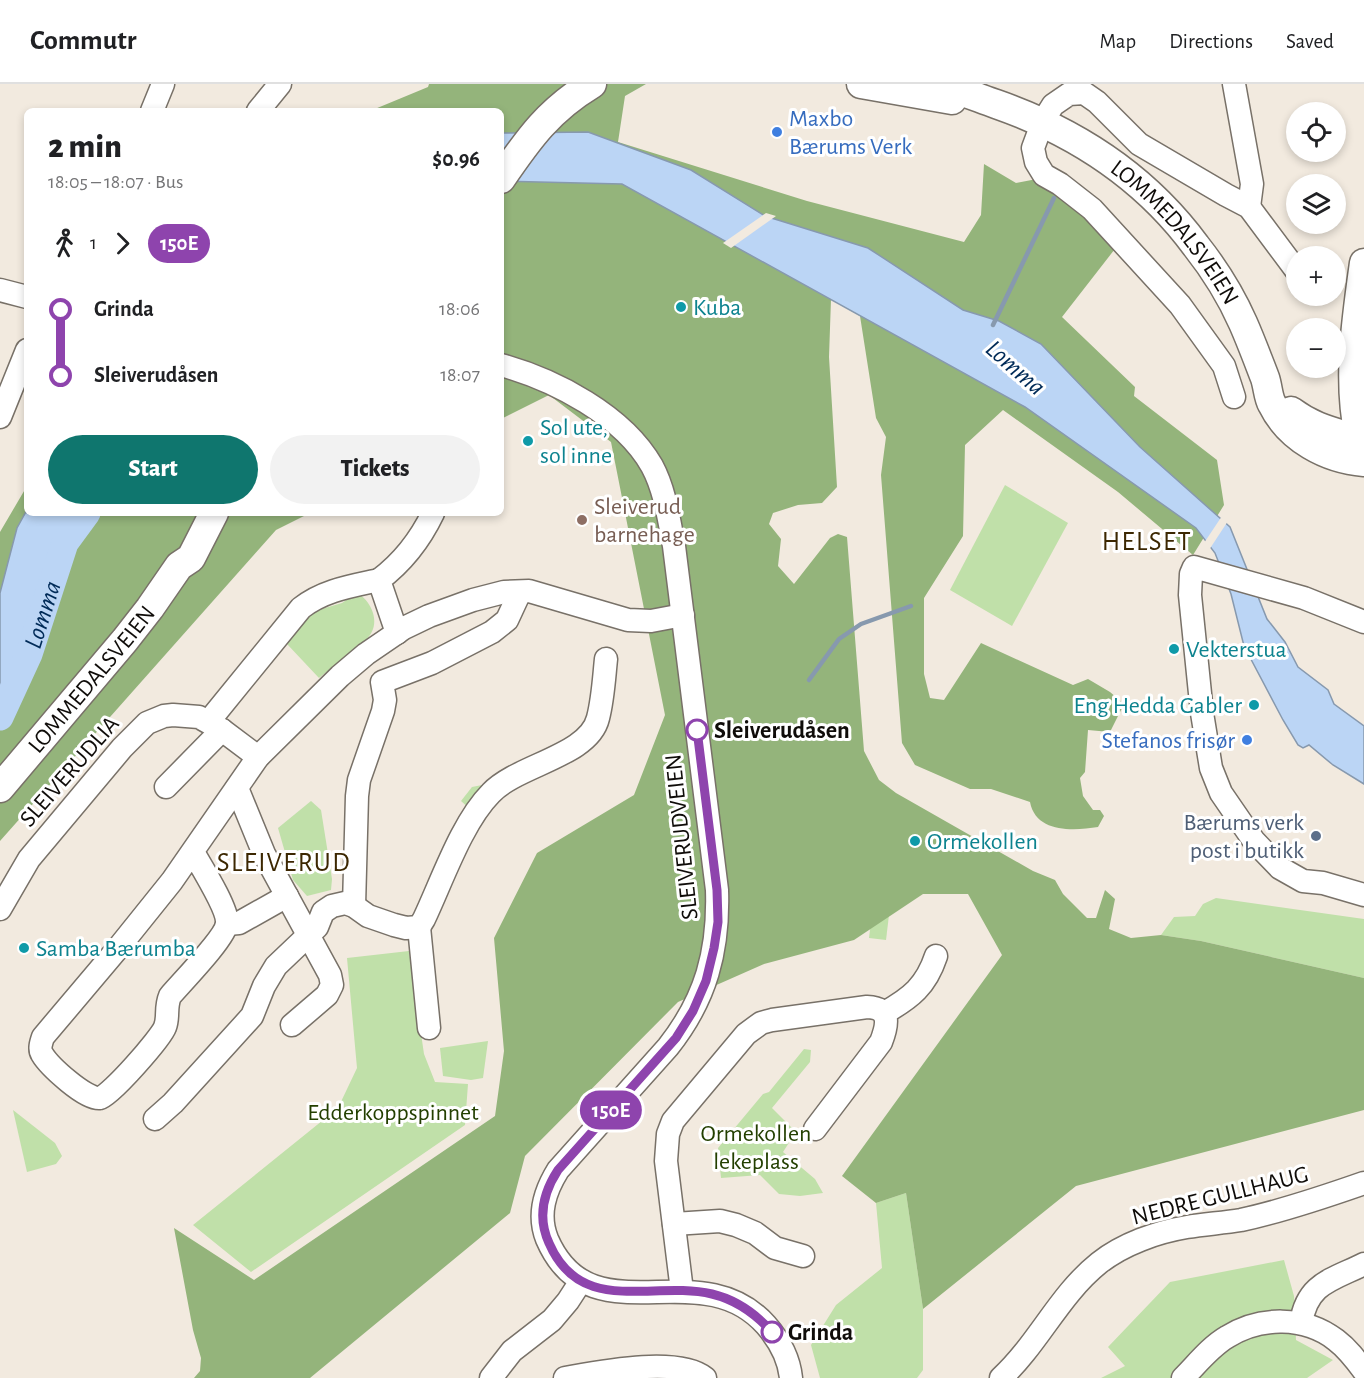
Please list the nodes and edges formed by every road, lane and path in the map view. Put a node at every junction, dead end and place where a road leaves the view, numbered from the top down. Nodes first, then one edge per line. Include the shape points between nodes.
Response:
1 (163, 84) edge
2 (280, 84) edge
3 (592, 84) edge
4 (861, 84) edge
5 (932, 84) edge
6 (1234, 84) edge
7 (996, 104) junction
8 (153, 108) edge
9 (260, 108) edge
10 (1043, 122) junction
11 (504, 175) edge
12 (1250, 207) junction
13 (1286, 256) edge
14 (1364, 263) edge
15 (0, 290) edge
16 (24, 296) edge
17 (24, 357) edge
18 (504, 366) edge
19 (1234, 397) dead end
20 (0, 417) edge
21 (1362, 446) edge
22 (198, 516) edge
23 (212, 516) edge
24 (431, 516) edge
25 (179, 566) junction
26 (379, 579) junction
27 (520, 592) junction
28 (683, 615) junction
29 (1364, 622) edge
30 (397, 633) junction
31 (606, 659) dead end
32 (216, 726) junction
33 (258, 757) junction
34 (166, 787) dead end
35 (0, 788) edge
36 (237, 788) junction
37 (193, 852) junction
38 (1364, 895) edge
39 (287, 896) junction
40 (354, 906) junction
41 (0, 909) edge
42 (227, 924) junction
43 (419, 927) junction
44 (309, 935) junction
45 (936, 956) dead end
46 (884, 1013) junction
47 (292, 1025) dead end
48 (429, 1028) dead end
49 (155, 1119) dead end
50 (815, 1129) dead end
51 (1364, 1183) edge
52 (675, 1224) junction
53 (803, 1256) dead end
54 (1364, 1264) edge
55 (580, 1281) junction
56 (682, 1291) junction
57 (1300, 1323) junction
58 (1364, 1371) edge
59 (503, 1374) edge
60 (565, 1378) edge
61 (705, 1378) edge
62 (790, 1378) edge
63 (1001, 1378) edge
64 (1183, 1378) edge

1 - 8 street
2 - 9 street
3 - 11 main road via 555,110
4 - 7 main road, LOMMEDALSVEIEN
5 - 7 main road, LOMMEDALSVEIEN via 963,90
6 - 12 street via 1252,184
7 - 10 main road, LOMMEDALSVEIEN
10 - 12 street via 1053,105 1069,94 1084,93 1139,144
10 - 19 street, LOMMEDALSVEIEN via 1033,148 1044,175 1092,209 1180,304 1224,366
10 - 21 main road, LOMMEDALSVEIEN via 1123,171 1179,224 1228,292 1272,404 1294,433 1348,461
12 - 13 street
14 - 21 main road via 1354,367 1354,413
15 - 16 street
17 - 20 street
18 - 28 street, SLEIVERUDVEIEN via 538,376 596,409 628,434 645,457 659,481 668,512
22 - 25 main road, LOMMEDALSVEIEN via 184,543
23 - 25 main road, LOMMEDALSVEIEN via 191,558
24 - 26 street via 420,538 396,567
25 - 35 main road, LOMMEDALSVEIEN via 125,640
26 - 30 street
26 - 32 street via 322,595 301,608
27 - 28 street via 529,591 628,620 651,621
27 - 30 street via 473,600
27 - 40 street via 507,620 492,632 432,663 382,682 383,711 357,796
28 - 55 street, SLEIVERUDVEIEN via 717,890 714,948 706,981 683,1028 558,1170 546,1192 542,1218 545,1233 567,1271
29 - 38 street via 1259,585 1203,570 1191,574 1202,713 1211,768 1221,793 1254,841 1280,868 1303,881
30 - 33 street via 340,676
31 - 43 street via 598,720 592,731 575,746 491,792 467,826
32 - 33 street, SLEIVERUDLIA
32 - 34 street
32 - 41 street, SLEIVERUDLIA via 188,715 173,715 157,718 139,729 29,859
33 - 36 street
36 - 37 street
36 - 39 street via 264,854
37 - 42 street via 226,912
37 - 42 street via 43,1037 41,1053 89,1096 99,1098 108,1094 165,1028 165,1006 170,996 220,938
39 - 42 street via 239,923
39 - 44 street
40 - 43 street via 368,916 394,925
40 - 44 street via 332,906 323,912
43 - 48 street
44 - 47 street via 332,985 327,995
44 - 49 street via 276,966 252,1016
45 - 46 street via 918,990
46 - 50 street via 886,1029 881,1042
46 - 52 street via 867,1007 772,1020 746,1034 683,1108 668,1134 666,1161
51 - 63 street, NEDRE GULLHAUG via 1240,1220 1162,1233 1118,1251 1098,1264 1063,1301 1017,1363
52 - 53 street via 728,1223 755,1233 775,1248
52 - 56 street
54 - 57 street via 1313,1292
55 - 56 street, SLEIVERUDVEIEN via 622,1292
55 - 59 street via 552,1320 512,1351
56 - 62 street, SLEIVERUDVEIEN via 726,1298 758,1316 783,1349
57 - 58 street via 1336,1340
57 - 64 street via 1266,1323 1237,1331 1208,1352
60 - 61 street via 664,1367 681,1367

